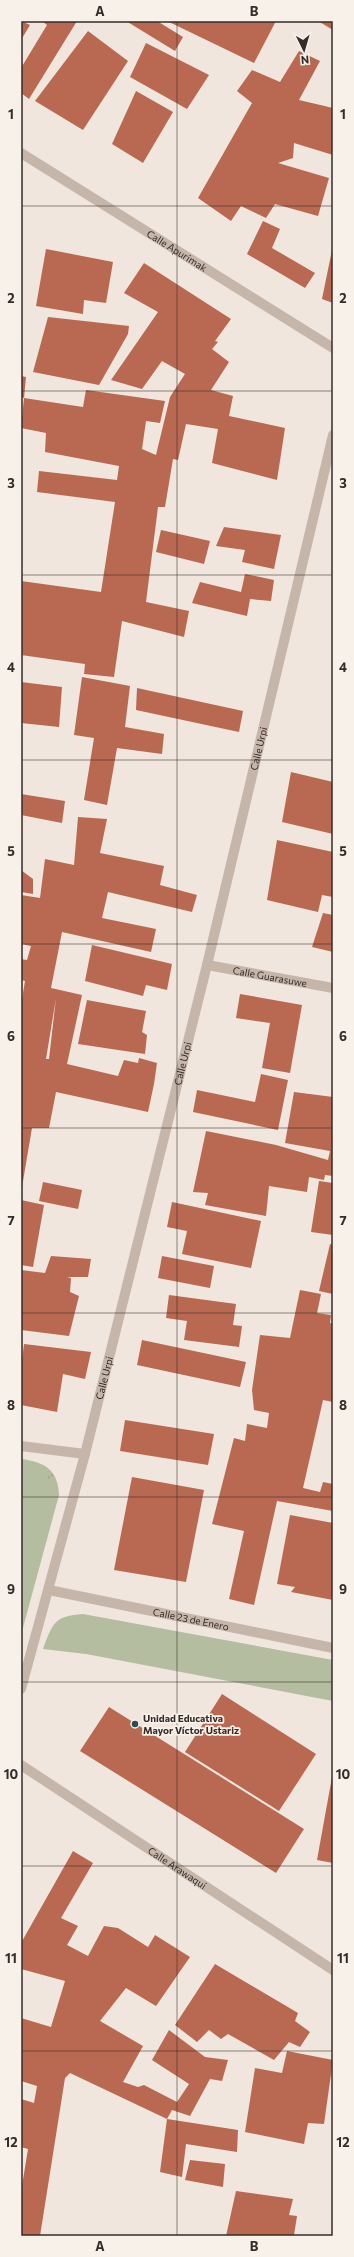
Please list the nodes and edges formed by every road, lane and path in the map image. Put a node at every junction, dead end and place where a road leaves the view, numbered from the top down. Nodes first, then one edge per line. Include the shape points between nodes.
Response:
1 (21, 153) edge
2 (333, 348) edge
3 (333, 435) edge
4 (207, 965) junction
5 (333, 988) edge
6 (21, 1446) edge
7 (85, 1454) junction
8 (49, 1590) junction
9 (333, 1648) edge
10 (21, 1689) edge
11 (21, 1765) edge
12 (333, 1970) edge

1 - 2 street, Calle Apurimak
3 - 4 street, Calle Urpi
4 - 5 street, Calle Guarasuwe
4 - 7 street, Calle Urpi
6 - 7 street
7 - 8 street, Calle Urpi
8 - 9 street, Calle 23 de Enero
8 - 10 street, Calle Urpi
11 - 12 street, Calle Arawaqui

